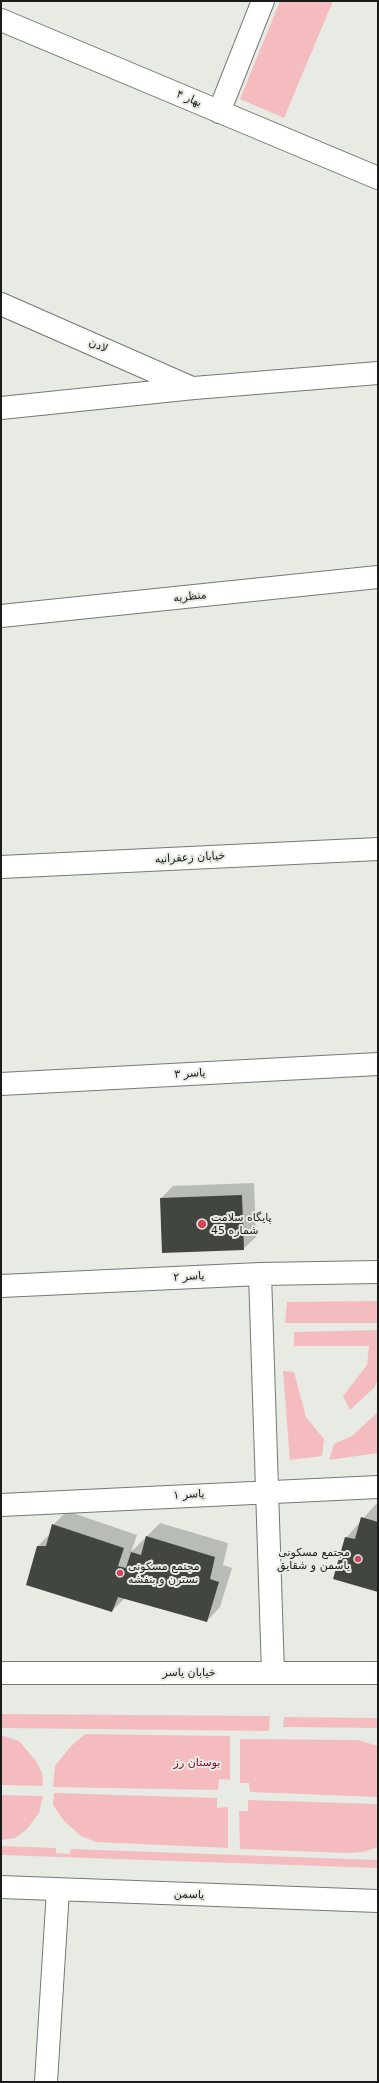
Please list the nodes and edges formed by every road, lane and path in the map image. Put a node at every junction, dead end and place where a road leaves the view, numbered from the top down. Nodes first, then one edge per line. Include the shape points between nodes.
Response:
1 (263, 1) edge
2 (1, 20) edge
3 (219, 112) junction
4 (378, 178) edge
5 (1, 304) edge
6 (378, 373) edge
7 (194, 388) junction
8 (1, 408) edge
9 (378, 577) edge
10 (1, 616) edge
11 (378, 849) edge
12 (1, 867) edge
13 (378, 1064) edge
14 (1, 1084) edge
15 (378, 1272) edge
16 (260, 1274) junction
17 (1, 1286) edge
18 (378, 1487) edge
19 (269, 1491) junction
20 (1, 1505) edge
21 (1, 1673) edge
22 (273, 1673) junction
23 (378, 1673) edge
24 (1, 1887) edge
25 (58, 1890) junction
26 (378, 1901) edge
27 (46, 2082) edge

1 - 3 street
2 - 3 street, بهار ۴
3 - 4 street, بهار ۴
5 - 7 street, لادن
6 - 7 street
7 - 8 street
9 - 10 street, منظریه
11 - 12 street, خیابان زعفرانیه
13 - 14 street, یاسر ۳
15 - 16 street, یاسر ۲
16 - 17 street, یاسر ۲
16 - 19 street
18 - 19 street, یاسر ۱
19 - 20 street, یاسر ۱
19 - 22 street
21 - 22 street, خیابان یاسر
22 - 23 street, خیابان یاسر
24 - 25 street, یاسمن
25 - 26 street, یاسمن
25 - 27 street

